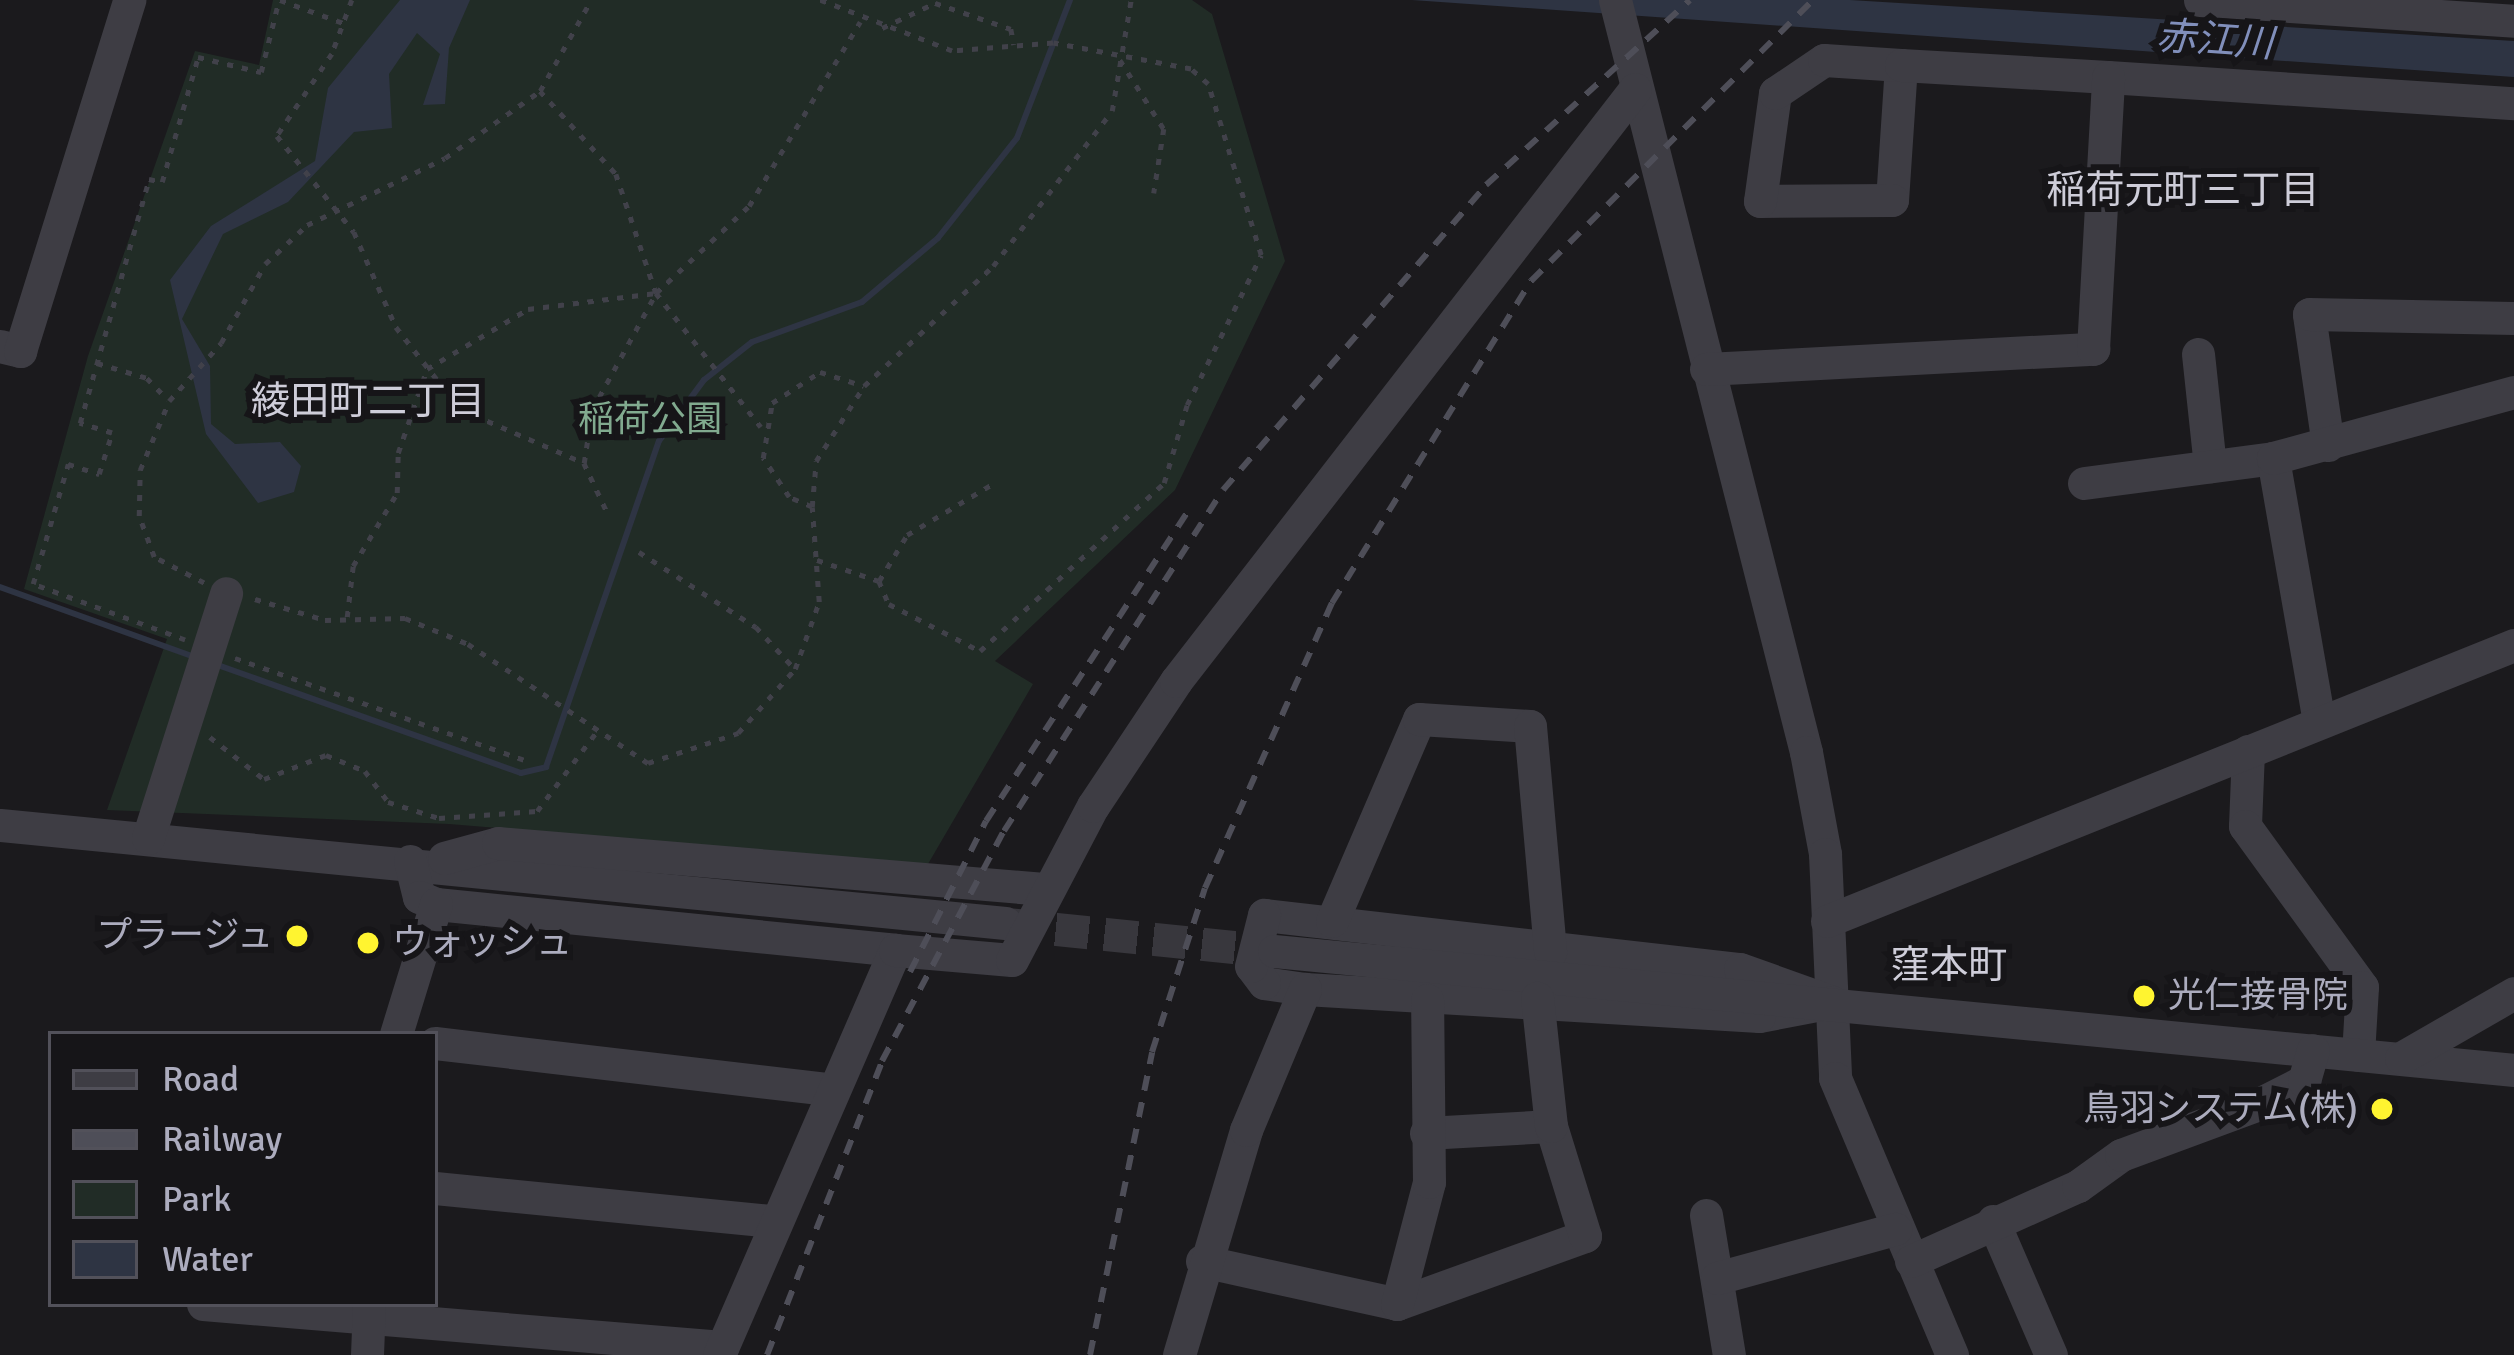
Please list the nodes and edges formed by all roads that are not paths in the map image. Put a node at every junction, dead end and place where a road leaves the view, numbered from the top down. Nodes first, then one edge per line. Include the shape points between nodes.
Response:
1 (129, 0) edge
2 (1616, 0) edge
3 (2200, 0) edge
4 (2514, 21) edge
5 (1901, 65) junction
6 (2108, 77) junction
7 (1635, 89) junction
8 (2514, 104) edge
9 (2514, 318) edge
10 (10, 348) edge
11 (2198, 354) dead end
12 (1706, 369) junction
13 (2514, 392) edge
14 (2328, 445) junction
15 (2273, 458) junction
16 (2210, 466) junction
17 (2084, 483) dead end
18 (226, 593) road end
19 (2514, 645) edge
20 (2319, 722) junction
21 (2248, 751) junction
22 (0, 825) edge
23 (148, 838) junction
24 (418, 862) junction
25 (1044, 890) junction
26 (436, 904) junction
27 (1332, 921) junction
28 (1827, 921) junction
29 (1005, 923) tunnel mouth
30 (895, 950) junction
31 (1274, 951) tunnel mouth
32 (1550, 952) junction
33 (1305, 989) junction
34 (2514, 992) edge
35 (1537, 998) junction
36 (1427, 1000) junction
37 (1832, 1002) junction
38 (396, 1031) edge
39 (438, 1043) edge
40 (2313, 1050) junction
41 (2358, 1054) junction
42 (2401, 1058) junction
43 (2514, 1070) edge
44 (828, 1089) junction
45 (1552, 1126) junction
46 (1426, 1133) junction
47 (438, 1188) edge
48 (1706, 1215) dead end
49 (773, 1221) junction
50 (1993, 1221) junction
51 (1895, 1229) junction
52 (1202, 1261) junction
53 (1912, 1261) junction
54 (1717, 1278) junction
55 (1397, 1304) junction
56 (286, 1307) edge
57 (369, 1310) edge
58 (720, 1351) edge
59 (368, 1355) edge
60 (1179, 1355) edge
61 (1729, 1355) edge
62 (1952, 1355) edge
63 (2051, 1355) edge

1 - 10 street
2 - 7 street
3 - 4 street
5 - 5 street via 1892,200 1760,201 1775,92 1824,60
5 - 6 street
6 - 8 street
6 - 12 street via 2093,349
7 - 12 street
7 - 25 street via 1177,681
9 - 14 street via 2309,314
11 - 16 street
12 - 28 street via 1805,752
13 - 14 street
14 - 15 street
15 - 16 street
15 - 20 street
16 - 17 street
18 - 23 street
19 - 20 street
20 - 21 street
21 - 28 street
21 - 41 street via 2245,826 2362,987
22 - 23 street
23 - 24 street
24 - 25 street via 498,843
24 - 26 street via 418,897
24 - 29 street
25 - 30 street via 1012,960
26 - 30 street
26 - 38 street
27 - 32 street
27 - 32 street via 1419,719 1530,726
27 - 33 street via 1264,915 1251,966 1264,982
28 - 37 street
30 - 44 street
31 - 37 street
32 - 37 street via 1740,969
33 - 36 street
33 - 52 street
34 - 42 street
35 - 36 street
35 - 37 street via 1759,1016
35 - 45 street
36 - 46 street
37 - 40 street
37 - 51 street via 1835,1078
39 - 44 street
40 - 41 street
40 - 50 street via 2304,1081 2260,1105 2121,1155
41 - 42 street
42 - 43 street
44 - 49 street
45 - 46 street
45 - 55 street via 1585,1236
46 - 55 street via 1429,1182
47 - 49 street
48 - 54 street
49 - 58 street
50 - 53 street
50 - 63 street
51 - 53 street
51 - 54 street
52 - 55 street
52 - 60 street
53 - 62 street
54 - 61 street
56 - 57 street
57 - 58 street
57 - 59 street

